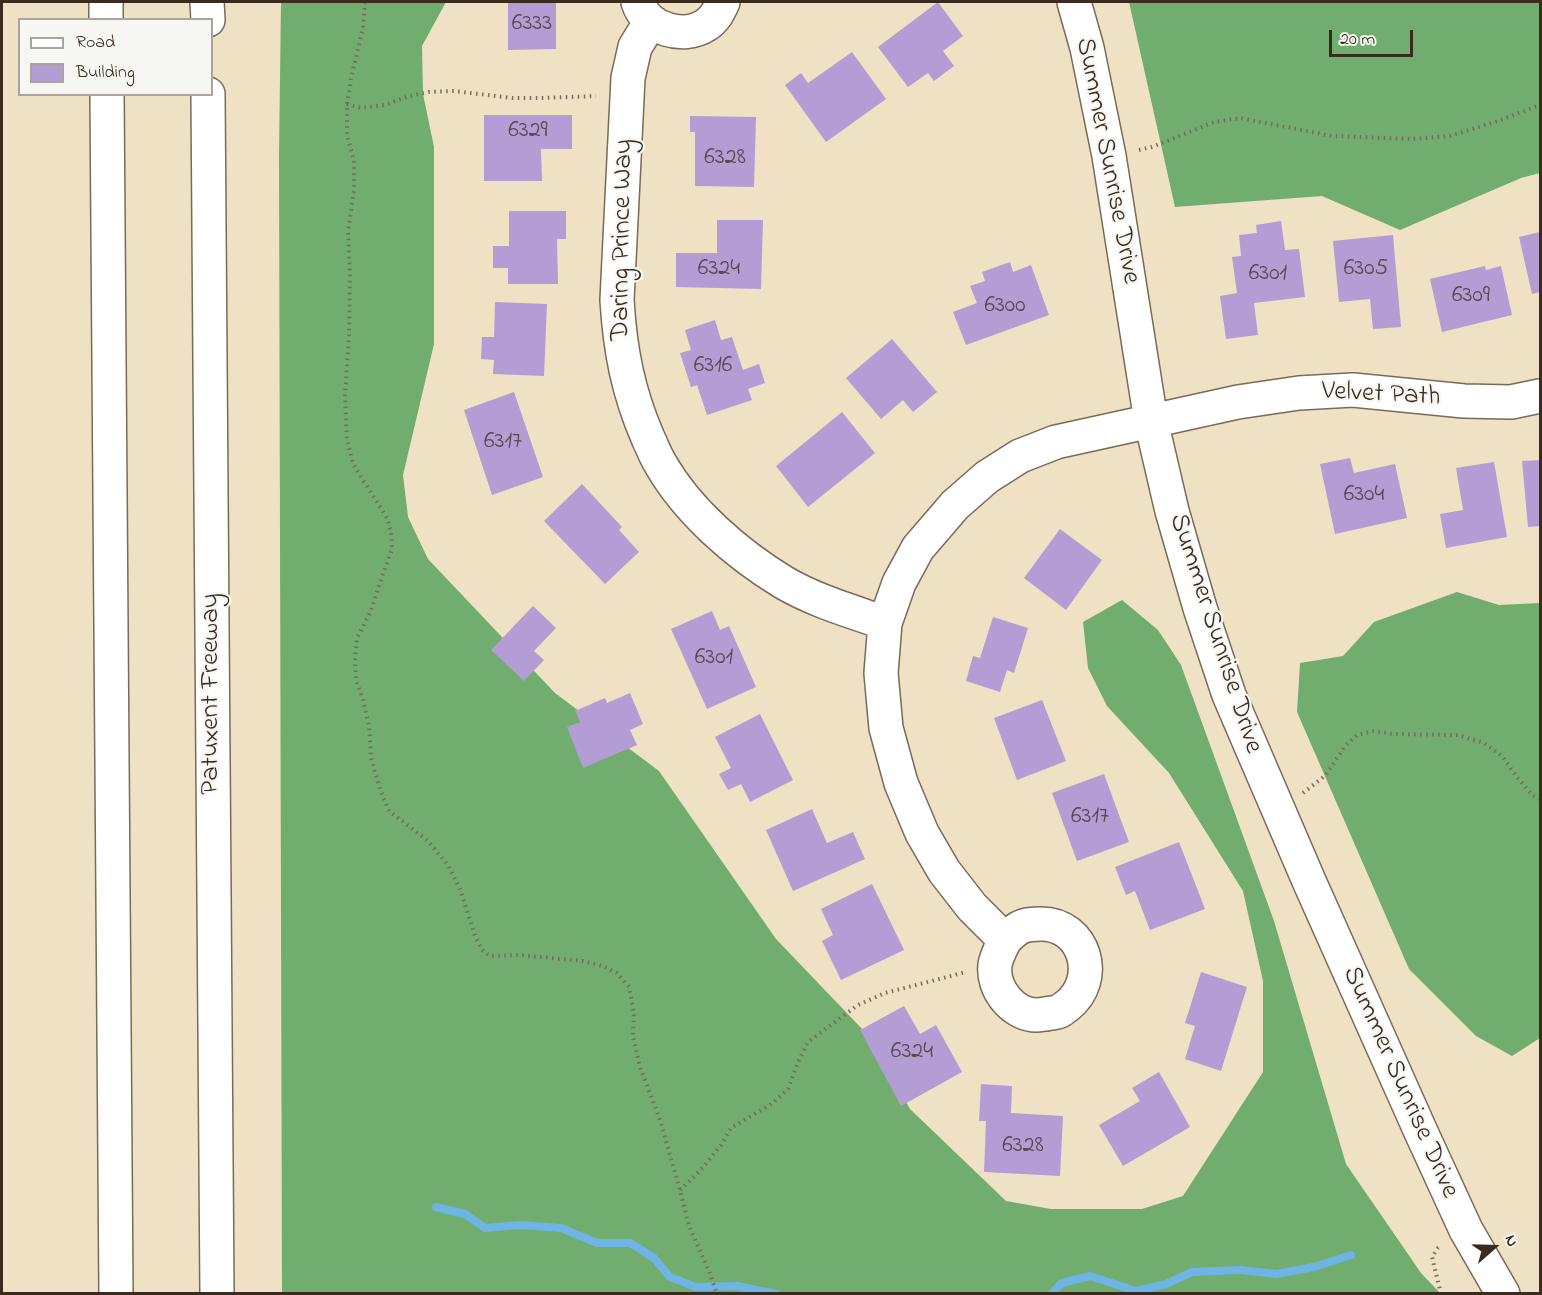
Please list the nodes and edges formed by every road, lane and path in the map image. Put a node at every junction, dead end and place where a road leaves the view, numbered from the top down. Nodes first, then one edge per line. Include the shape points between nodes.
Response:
1 (106, 2) edge
2 (207, 2) edge
3 (365, 2) edge
4 (723, 2) edge
5 (1074, 2) edge
6 (644, 11) edge
7 (106, 18) edge
8 (208, 18) edge
9 (107, 96) edge
10 (208, 96) edge
11 (627, 97) junction
12 (347, 104) junction
13 (1540, 105) edge
14 (1109, 156) junction
15 (1540, 396) edge
16 (1151, 421) junction
17 (885, 623) junction
18 (1540, 799) edge
19 (1307, 803) dead end
20 (1000, 951) joint
21 (680, 1190) junction
22 (1466, 1230) junction
23 (116, 1293) edge
24 (217, 1293) edge
25 (717, 1293) edge
26 (1442, 1293) edge
27 (1503, 1293) edge

1 - 7 main road
2 - 8 main road
3 - 12 path
4 - 6 main road, Daring Prince Way via 719,13 706,25 687,32 666,30
5 - 14 main road, Summer Sunrise Drive
6 - 11 main road, Daring Prince Way
9 - 23 main road
10 - 24 main road, Patuxent Freeway
11 - 12 path via 512,98 454,91 429,92 361,108
11 - 17 main road, Daring Prince Way via 617,300 619,332 638,415 660,463 686,500 751,561 824,603
12 - 21 path via 347,136 354,160 348,232 347,439 353,464 387,518 392,549 357,638 355,660 380,789 389,811 428,842 448,865 482,950 490,956 558,958 603,966 617,973 629,987 640,1067
13 - 14 path via 1450,136 1412,139 1332,136 1240,118 1214,122 1152,147
14 - 16 main road, Summer Sunrise Drive
15 - 16 main road, Velvet Path via 1511,402 1353,390 1310,392 1238,402
16 - 17 main road, Velvet Path via 1056,442 1020,456 987,477 955,505 918,548 899,583
16 - 22 main road, Summer Sunrise Drive via 1200,608 1229,695
17 - 20 main road, Velvet Path via 881,673 886,728 901,783 944,871
18 - 19 path via 1502,756 1484,743 1458,735 1374,731 1357,735 1345,746 1326,775 1303,793
20 - 21 path via 974,970 885,993 858,1005 828,1027 808,1042 788,1089 773,1103 731,1128 699,1172
21 - 25 path via 689,1226
22 - 26 path via 1438,1248 1432,1257
22 - 27 main road, Summer Sunrise Drive

